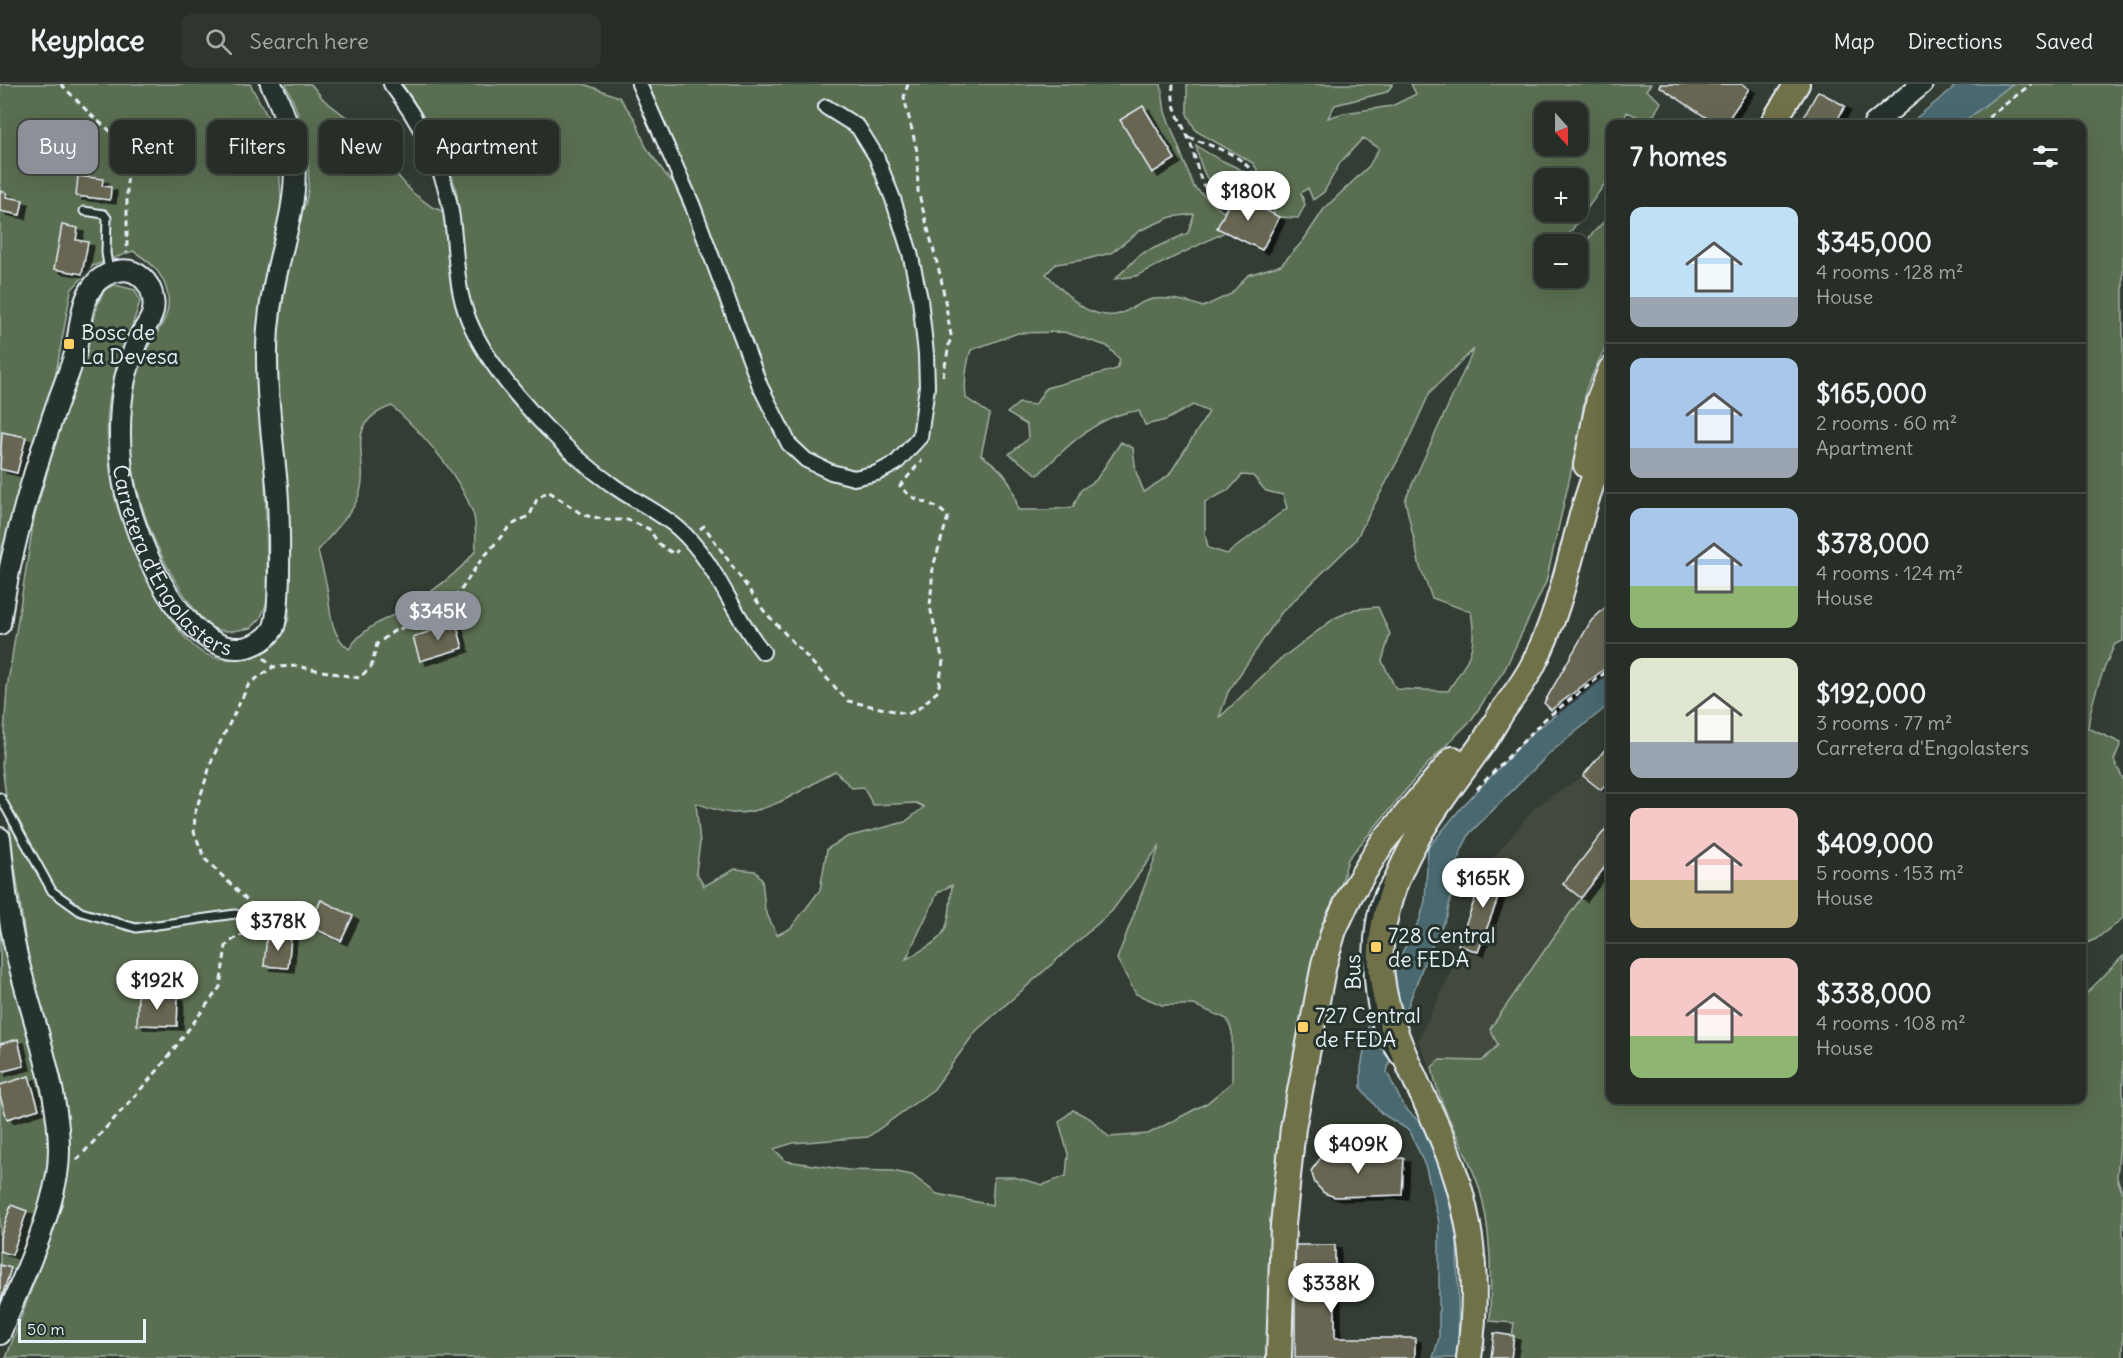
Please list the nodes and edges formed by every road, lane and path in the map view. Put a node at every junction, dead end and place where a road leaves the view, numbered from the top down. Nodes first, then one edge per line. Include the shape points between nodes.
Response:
1 (61, 84) edge
2 (271, 84) edge
3 (391, 84) edge
4 (639, 84) edge
5 (1173, 84) edge
6 (1797, 84) edge
7 (1922, 84) edge
8 (2031, 84) edge
9 (826, 107) dead end
10 (1774, 120) edge
11 (1879, 120) edge
12 (1985, 120) edge
13 (1188, 137) junction
14 (1220, 203) dead end
15 (1267, 204) dead end
16 (84, 211) dead end
17 (129, 270) junction
18 (110, 274) junction
19 (1606, 382) edge
20 (1606, 443) edge
21 (1606, 463) edge
22 (1593, 480) junction
23 (1582, 513) junction
24 (678, 550) dead end
25 (0, 624) edge
26 (763, 652) dead end
27 (1606, 672) edge
28 (1505, 709) junction
29 (1470, 796) dead end
30 (0, 797) edge
31 (0, 838) edge
32 (260, 920) junction
33 (309, 933) dead end
34 (57, 1174) junction
35 (0, 1334) edge
36 (1279, 1358) edge
37 (1469, 1358) edge

1 - 17 path via 132,149 126,226
2 - 17 main road, Carretera d'Engolasters via 291,131 296,188 273,296 266,357 278,507 278,592 274,628 262,641 243,649 224,648 205,639 182,616 142,542 130,510 122,474 121,411 125,379 137,341 152,317 154,301 148,285
3 - 26 street via 407,106 438,167 454,232 461,297 494,365 547,430 609,483 679,529 709,564 743,628
4 - 9 street via 692,204 760,386 789,444 806,460 854,478 877,473 896,463 920,437 927,387 926,354 913,264 889,188 858,127
5 - 13 path via 1176,118
6 - 10 highway
7 - 11 main road
8 - 12 path
13 - 14 path via 1201,183
13 - 15 path via 1224,151 1250,167 1260,181
16 - 18 lane via 107,218
17 - 18 main road
18 - 25 main road via 94,284 88,296 74,356 35,469
19 - 23 highway via 1594,422
20 - 22 highway
21 - 22 highway
22 - 23 highway
23 - 28 highway via 1563,589 1544,643
24 - 32 path via 674,554 658,544 649,529 628,520 583,515 548,491 537,499 530,515 510,526 459,593 429,617 377,644 371,667 359,678 296,666 273,667 249,684 213,756 195,813 194,832 205,859 253,905
27 - 29 path via 1545,719
28 - 36 highway via 1460,750 1382,843 1334,930 1293,1128 1283,1225
28 - 37 highway via 1430,813 1403,862 1388,906 1376,978 1398,1042 1459,1183 1473,1247 1475,1314
30 - 32 lane via 52,891 81,912 136,928 235,914
31 - 34 main road via 16,953 52,1090
32 - 33 lane
32 - 34 path via 252,934 237,936 226,946 220,987 159,1069 78,1159
34 - 35 main road via 42,1229

